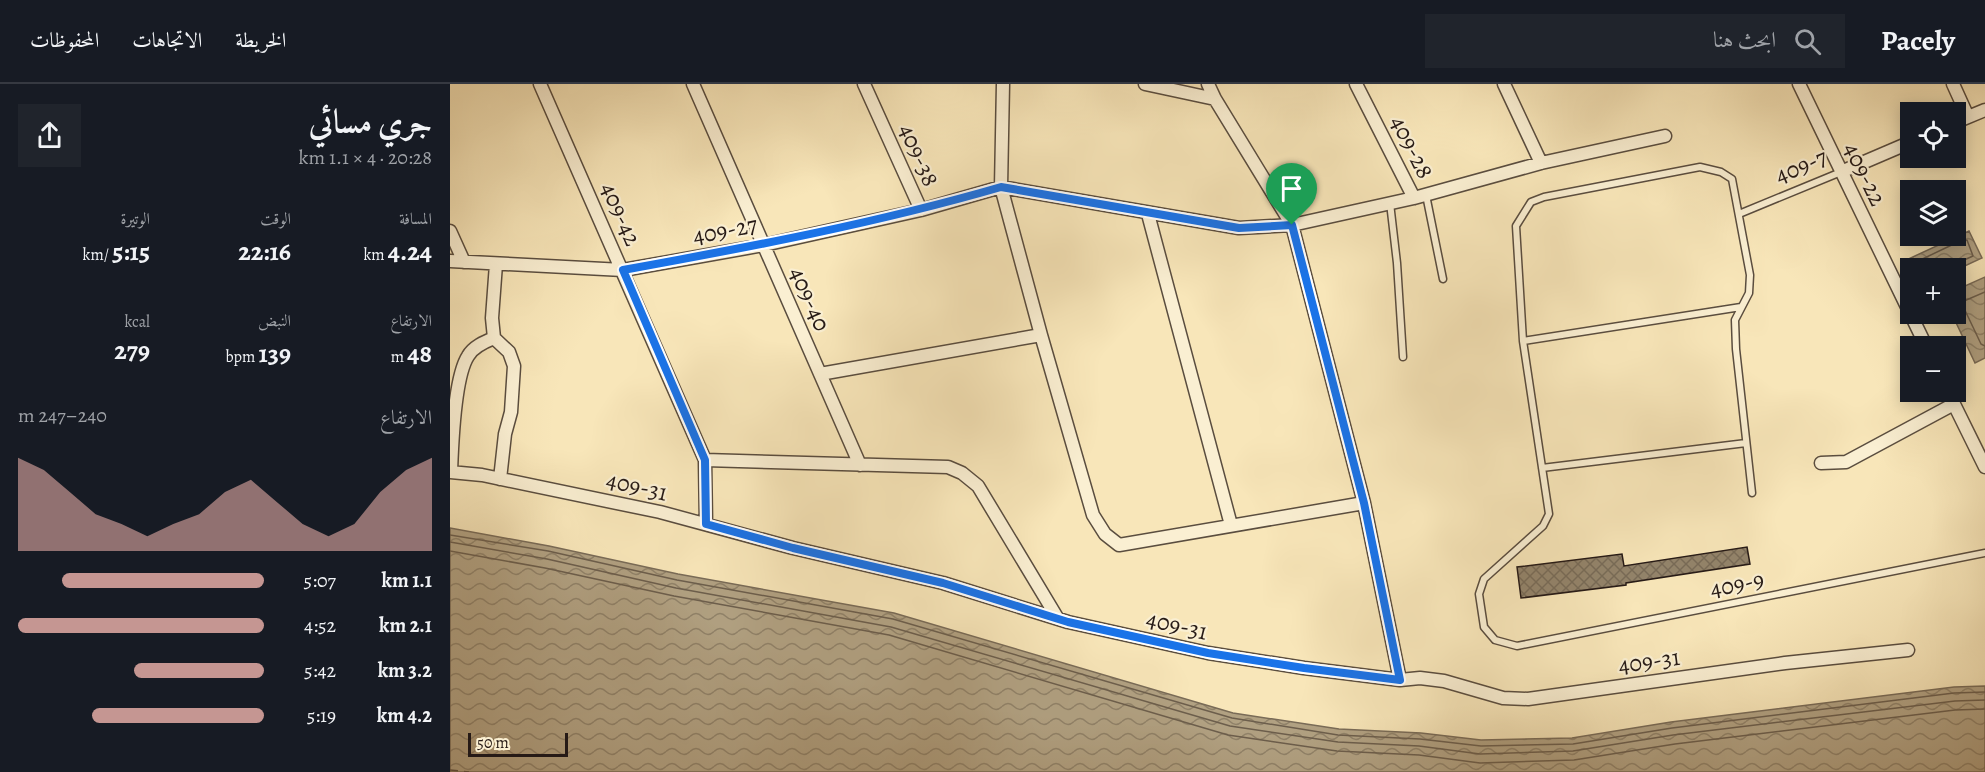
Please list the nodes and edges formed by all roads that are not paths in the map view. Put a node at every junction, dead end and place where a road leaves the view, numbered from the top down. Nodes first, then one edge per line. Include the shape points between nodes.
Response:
1 (540, 84) edge
2 (693, 84) edge
3 (864, 84) edge
4 (1003, 84) edge
5 (1145, 84) edge
6 (1208, 84) edge
7 (1356, 84) edge
8 (1799, 84) edge
9 (1953, 84) edge
10 (1507, 85) edge
11 (1215, 99) junction
12 (1985, 110) edge
13 (1968, 117) joint
14 (1665, 136) dead end
15 (1900, 147) edge
16 (1541, 164) junction
17 (1841, 172) junction
18 (1001, 187) junction
19 (1420, 196) junction
20 (1390, 203) junction
21 (921, 210) junction
22 (1148, 214) junction
23 (1739, 214) junction
24 (1292, 225) junction
25 (450, 231) edge
26 (764, 244) junction
27 (450, 261) edge
28 (464, 262) junction
29 (496, 264) junction
30 (623, 270) junction
31 (1443, 279) dead end
32 (1741, 307) junction
33 (1041, 335) junction
34 (1921, 336) edge
35 (494, 338) junction
36 (1523, 341) junction
37 (1403, 357) dead end
38 (820, 374) junction
39 (1954, 404) joint
40 (1746, 442) junction
41 (705, 460) junction
42 (1821, 464) dead end
43 (860, 465) junction
44 (1985, 467) edge
45 (1542, 468) junction
46 (450, 472) edge
47 (500, 479) junction
48 (1752, 493) dead end
49 (1364, 503) junction
50 (706, 524) junction
51 (1231, 525) junction
52 (1985, 553) edge
53 (1058, 619) junction
54 (1908, 650) dead end
55 (1400, 680) junction

1 - 30 street, 409-42
2 - 26 street, 409-40
3 - 21 street, 409-38
4 - 18 street
5 - 11 street
6 - 11 street
7 - 19 street, 409-28
8 - 17 street, 409-22
9 - 13 street
10 - 16 street
11 - 24 street
12 - 13 street
14 - 16 street
15 - 17 street, 409-7
16 - 19 street
17 - 23 lane, 409-7
17 - 34 street, 409-22
18 - 21 street, 409-27
18 - 22 street
18 - 33 street
19 - 20 street
19 - 31 lane
20 - 24 street
20 - 37 lane
21 - 26 street, 409-27
22 - 24 street via 1239,228
22 - 51 street
23 - 32 lane via 1750,275 1749,293
23 - 36 lane via 1732,179 1700,167 1531,202 1516,226
24 - 49 street
25 - 28 street
26 - 30 street, 409-27
26 - 38 street, 409-40
27 - 28 street, 409-27
28 - 29 street, 409-27
29 - 30 street, 409-27
29 - 35 street
30 - 41 street, 409-42
32 - 36 lane
32 - 40 lane via 1735,320 1736,349
33 - 38 street
33 - 51 street via 1093,515 1105,534 1119,545
35 - 46 street via 468,356 460,376
35 - 47 street via 509,352 514,366
36 - 45 lane
38 - 43 street, 409-40
39 - 42 street via 1846,462
39 - 44 street
40 - 45 lane
40 - 48 lane
41 - 43 street
41 - 50 street
43 - 53 street via 948,467 962,472 978,486
45 - 52 lane, 409-9 via 1549,514 1543,526 1484,579 1479,594 1484,627 1496,640 1517,646
46 - 47 street, 409-31
47 - 50 street, 409-31
49 - 51 street
49 - 55 street
50 - 53 street, 409-31 via 943,583
53 - 55 street, 409-31 via 1208,653
54 - 55 street, 409-31 via 1528,699 1503,698 1444,681

